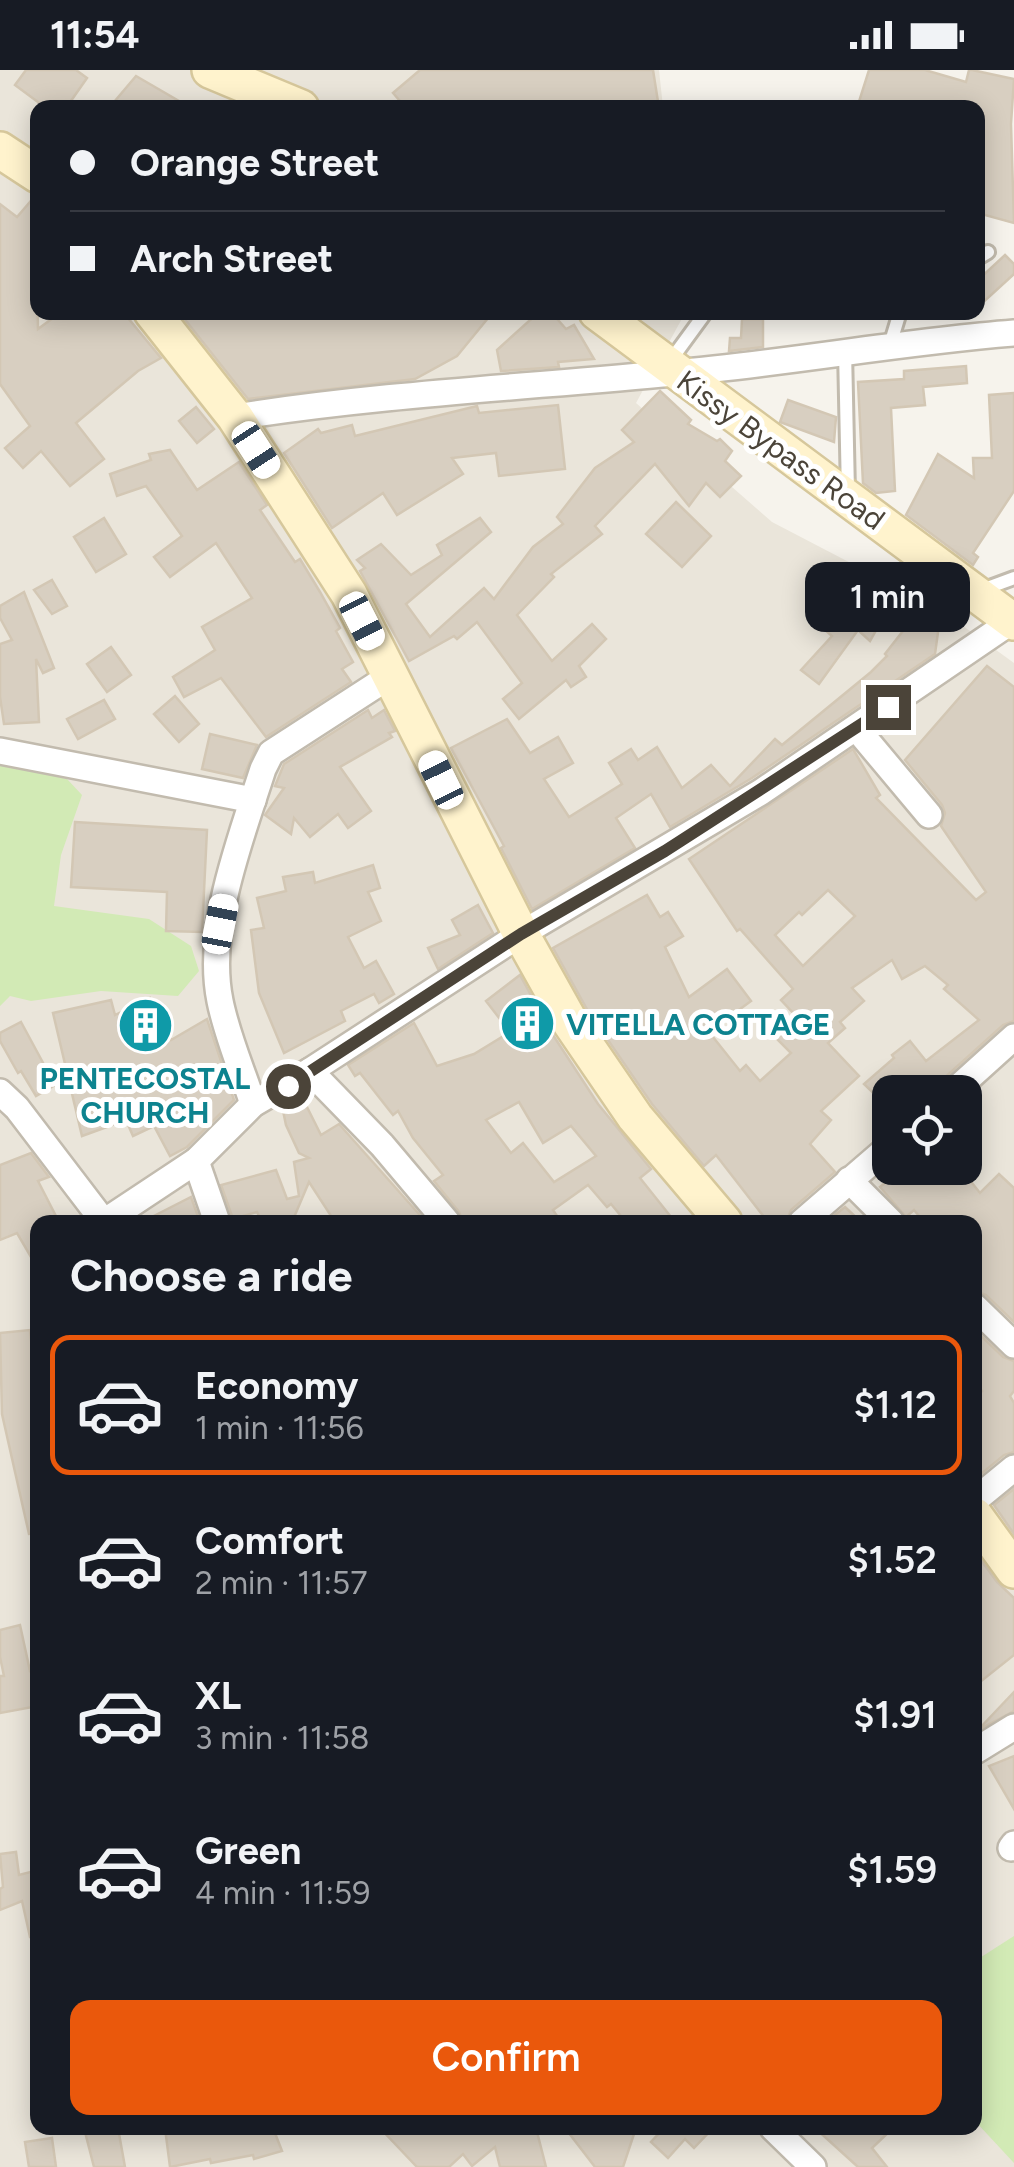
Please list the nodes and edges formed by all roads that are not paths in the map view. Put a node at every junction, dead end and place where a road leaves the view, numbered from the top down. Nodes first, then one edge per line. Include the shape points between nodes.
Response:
1 (210, 70) edge
2 (282, 100) edge
3 (0, 150) edge
4 (30, 169) edge
5 (158, 320) edge
6 (607, 320) edge
7 (701, 320) edge
8 (898, 320) edge
9 (1014, 333) edge
10 (890, 345) junction
11 (846, 350) junction
12 (672, 370) junction
13 (234, 418) junction
14 (848, 500) junction
15 (1014, 578) edge
16 (977, 592) junction
17 (1013, 621) edge
18 (390, 676) junction
19 (857, 729) junction
20 (0, 751) edge
21 (253, 800) junction
22 (929, 815) dead end
23 (521, 934) junction
24 (1014, 1037) edge
25 (310, 1072) junction
26 (972, 1075) edge
27 (0, 1092) edge
28 (252, 1104) junction
29 (196, 1161) junction
30 (872, 1161) edge
31 (850, 1180) junction
32 (99, 1215) edge
33 (115, 1215) edge
34 (215, 1215) edge
35 (441, 1215) edge
36 (718, 1215) edge
37 (810, 1215) edge
38 (883, 1215) edge
39 (982, 1315) edge
40 (1014, 1345) edge
41 (1014, 1468) edge
42 (982, 1494) edge
43 (982, 1526) edge
44 (1014, 1570) edge
45 (1014, 1727) edge
46 (982, 1747) edge
47 (780, 2135) edge
48 (813, 2167) edge

1 - 2 street
3 - 4 street
5 - 13 street
6 - 12 street, Kissy Bypass Road
7 - 12 lane
8 - 10 lane
9 - 10 street
10 - 11 street
11 - 12 street
11 - 14 lane
12 - 13 street
12 - 14 street, Kissy Bypass Road
13 - 18 street via 348,594
14 - 16 street, Kissy Bypass Road
15 - 16 lane
16 - 17 street, Kissy Bypass Road
17 - 19 street
18 - 21 street via 271,753
18 - 23 street
19 - 22 street
19 - 23 street
20 - 21 street
21 - 28 street via 230,875 218,968 220,998
23 - 25 street
23 - 36 street via 605,1075
24 - 26 street
25 - 28 street
25 - 35 street
27 - 32 street
28 - 29 street
29 - 33 street
29 - 34 street
30 - 31 street
31 - 37 street
31 - 38 street
39 - 40 street
41 - 42 street
43 - 44 street
45 - 46 street
47 - 48 street

